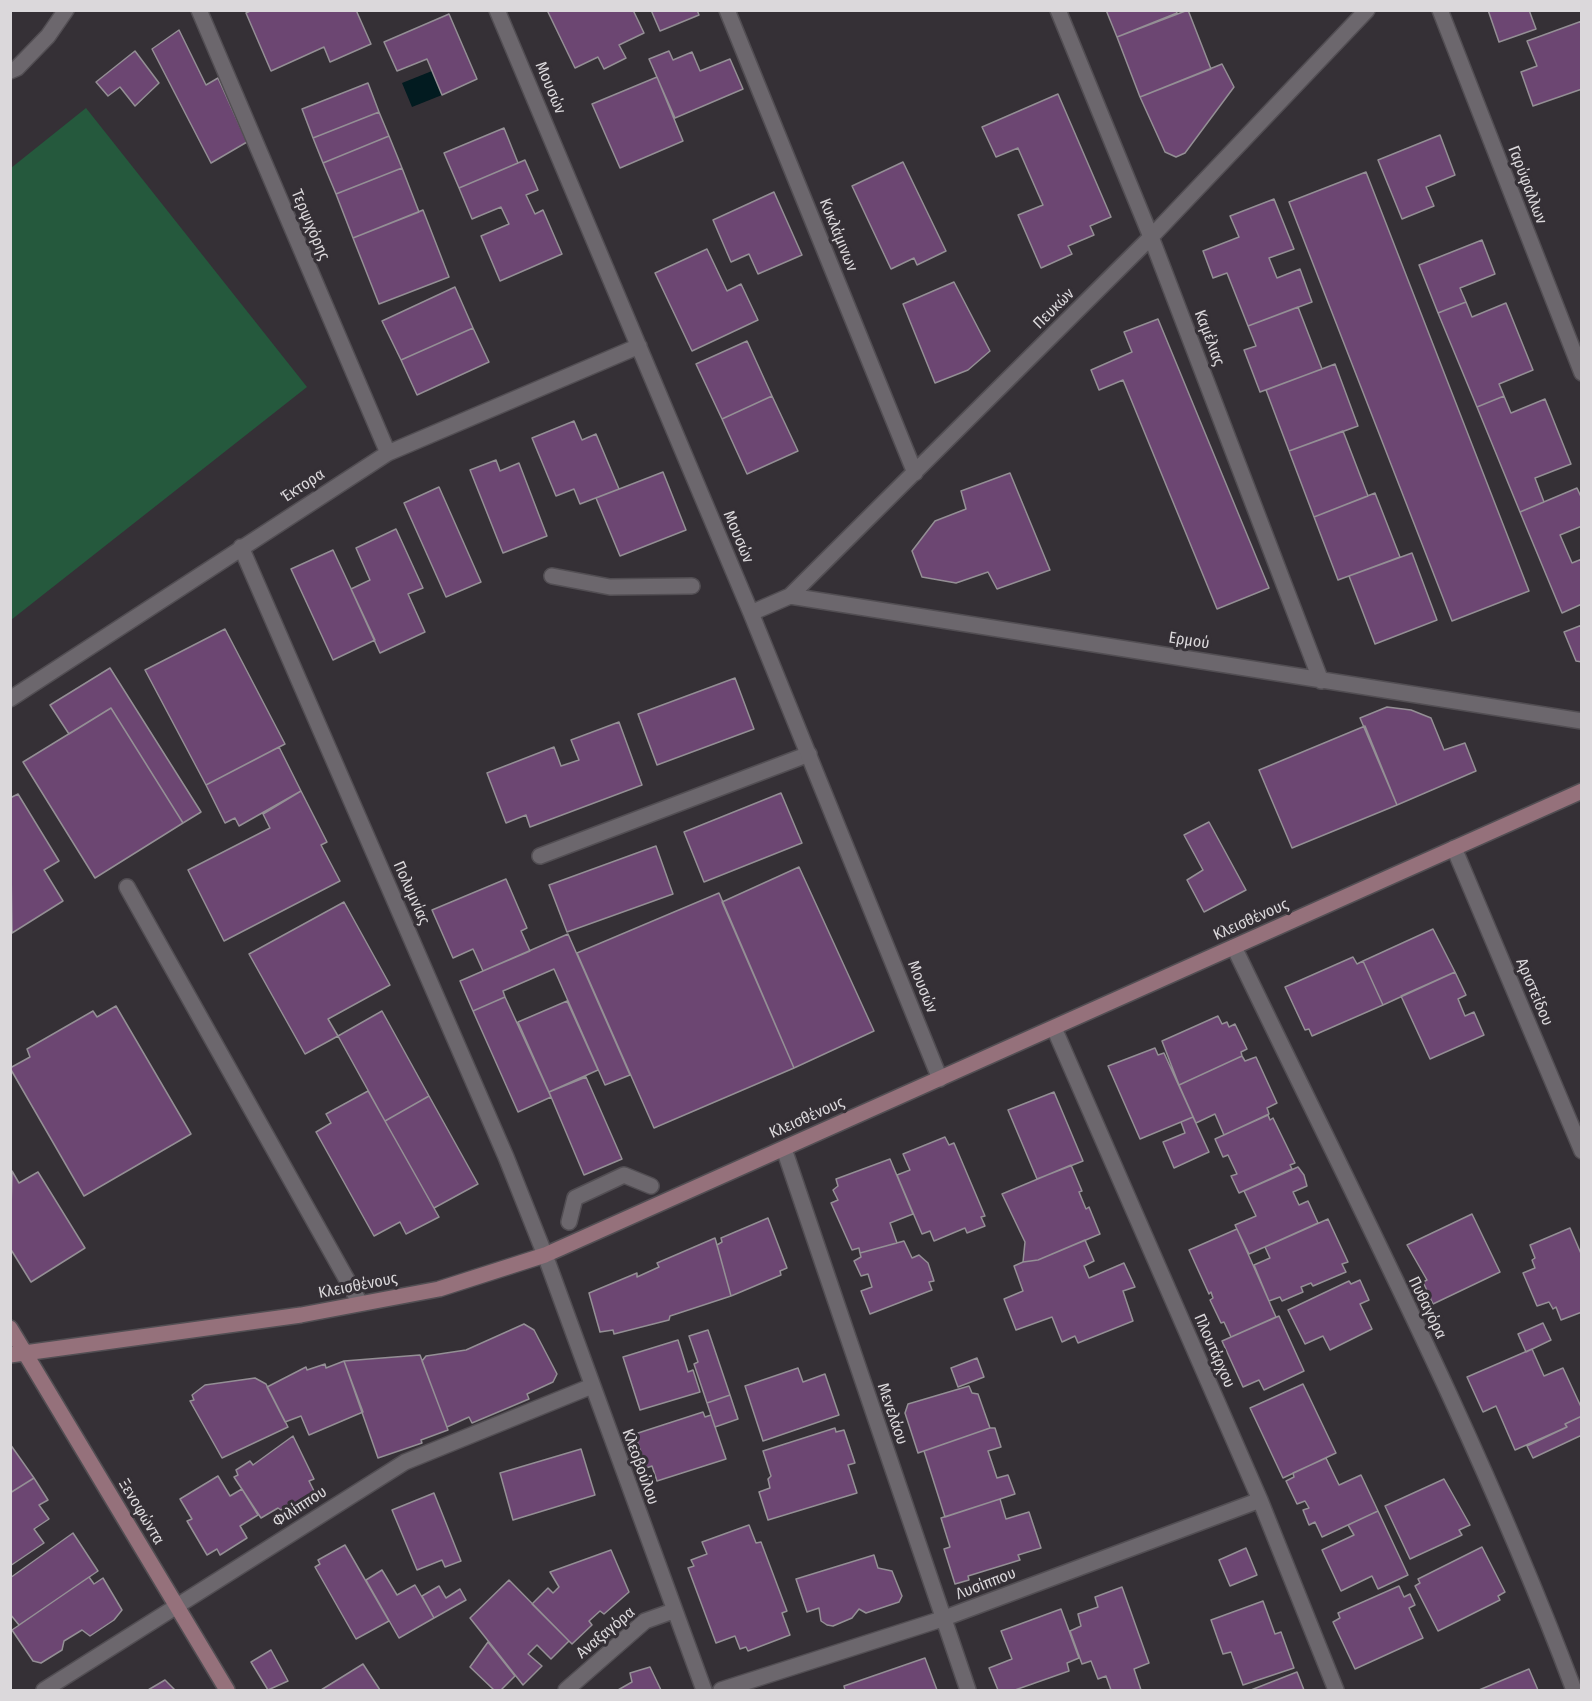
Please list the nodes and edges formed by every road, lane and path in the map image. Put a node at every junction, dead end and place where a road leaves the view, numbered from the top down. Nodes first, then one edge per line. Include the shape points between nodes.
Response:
1 (66, 10) edge
2 (199, 10) edge
3 (496, 10) edge
4 (727, 10) edge
5 (1058, 10) edge
6 (1367, 10) edge
7 (1440, 10) edge
8 (10, 71) edge
9 (1151, 237) junction
10 (639, 346) junction
11 (1581, 373) edge
12 (388, 453) junction
13 (915, 473) junction
14 (241, 547) junction
15 (552, 576) dead end
16 (692, 586) dead end
17 (790, 596) junction
18 (751, 613) junction
19 (1321, 681) junction
20 (10, 699) edge
21 (1581, 721) edge
22 (809, 754) junction
23 (1581, 792) edge
24 (1454, 848) junction
25 (540, 856) dead end
26 (127, 886) dead end
27 (1234, 947) junction
28 (1054, 1028) junction
29 (940, 1079) junction
30 (784, 1149) junction
31 (1581, 1151) edge
32 (651, 1186) dead end
33 (569, 1222) dead end
34 (545, 1255) junction
35 (360, 1304) junction
36 (10, 1328) edge
37 (18, 1354) edge
38 (592, 1386) junction
39 (1260, 1500) junction
40 (177, 1606) junction
41 (673, 1611) junction
42 (942, 1619) junction
43 (44, 1690) edge
44 (226, 1690) edge
45 (566, 1690) edge
46 (704, 1690) edge
47 (721, 1690) edge
48 (968, 1690) edge
49 (1336, 1690) edge
50 (1574, 1690) edge

1 - 8 street via 48,36
2 - 12 street, Τερψιχόρης
3 - 10 street, Μουσών
4 - 13 street, Κυκλάμινων
5 - 9 street, Καμέλιας
6 - 9 street, Πευκών
7 - 11 street, Γαρύφαλλων
9 - 13 street, Πευκών
9 - 19 street, Καμέλιας
10 - 12 street, Έκτορα
10 - 18 street, Μουσών
12 - 14 street, Έκτορα
13 - 17 street, Πευκών
14 - 20 street, Έκτορα
14 - 34 street, Πολυμνίας
15 - 16 street via 610,586
17 - 18 street, Πευκών
17 - 19 street, Ερμού
18 - 22 street, Μουσών
19 - 21 street, Ερμού
22 - 25 street
22 - 29 street, Μουσών
23 - 24 main road, Κλεισθένους
24 - 27 main road, Κλεισθένους
24 - 31 street, Αριστείδου
26 - 35 street
27 - 28 main road, Κλεισθένους
27 - 50 street, Πυθαγόρα via 1487,1473
28 - 29 main road, Κλεισθένους
28 - 39 street, Πλουτάρχου
29 - 30 main road, Κλεισθένους
30 - 34 main road, Κλεισθένους
30 - 42 street, Μενελάου
32 - 33 street via 624,1175 575,1198
34 - 35 main road, Κλεισθένους via 439,1289
34 - 38 street, Κλεοβούλου
35 - 37 main road, Κλεισθένους
36 - 37 main road, Ξενοφώντα
37 - 40 main road, Ξενοφώντα
38 - 40 street, Φιλίππου via 405,1462
38 - 41 street, Κλεοβούλου
39 - 42 street, Λυσίππου
39 - 49 street, Πλουτάρχου
40 - 43 street, Φιλίππου
40 - 44 main road, Ξενοφώντα
41 - 45 street, Αναξαγόρα via 645,1621
41 - 46 street, Κλεοβούλου
42 - 47 street, Λυσίππου
42 - 48 street, Μενελάου

